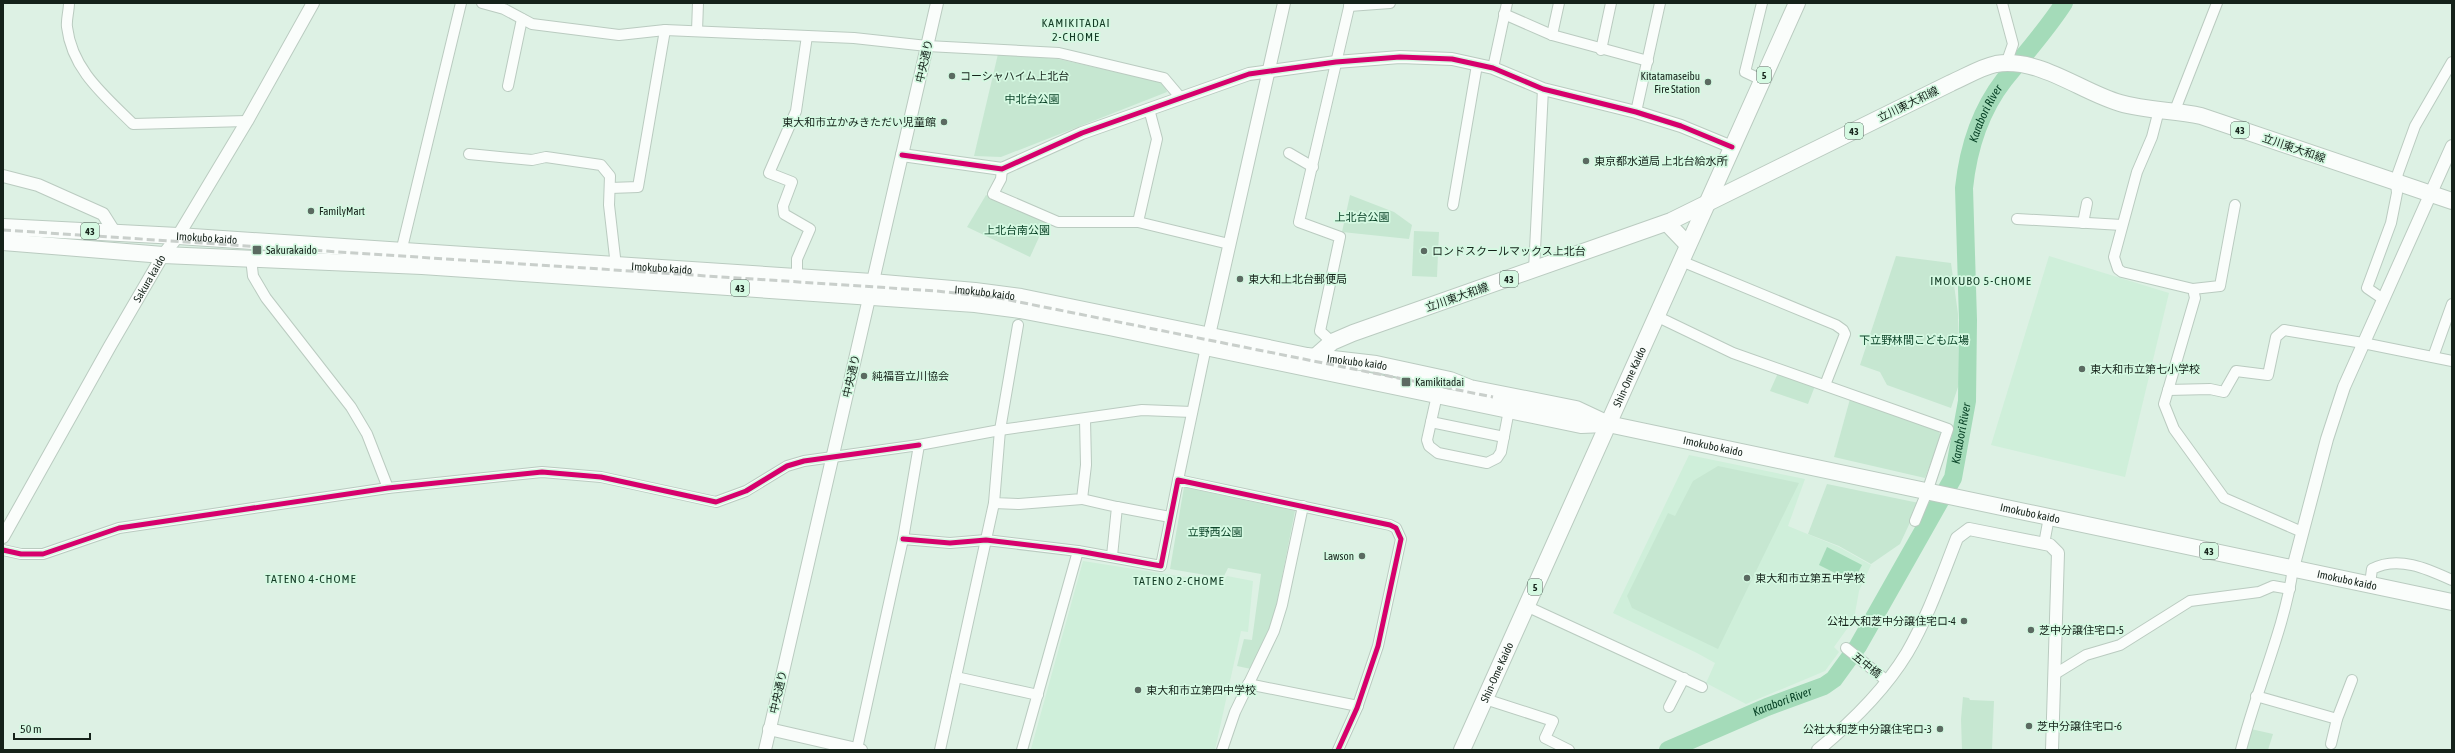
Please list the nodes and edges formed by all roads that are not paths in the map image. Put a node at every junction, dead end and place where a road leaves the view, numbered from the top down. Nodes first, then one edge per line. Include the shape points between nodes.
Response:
1 (69, 3) edge
2 (313, 3) edge
3 (461, 3) edge
4 (482, 3) edge
5 (698, 3) edge
6 (937, 3) edge
7 (1284, 3) edge
8 (1390, 3) edge
9 (1507, 3) edge
10 (1559, 3) edge
11 (1611, 3) edge
12 (1660, 3) edge
13 (1762, 3) edge
14 (1797, 3) edge
15 (2002, 3) edge
16 (2217, 3) edge
17 (1350, 4) edge
18 (1504, 14) junction
19 (522, 18) junction
20 (665, 30) junction
21 (698, 31) junction
22 (1552, 35) junction
23 (807, 36) junction
24 (927, 46) junction
25 (1601, 50) junction
26 (1648, 61) junction
27 (1336, 62) junction
28 (2452, 62) edge
29 (2006, 64) junction
30 (1477, 65) junction
31 (1493, 68) junction
32 (1269, 71) junction
33 (1762, 80) junction
34 (508, 86) dead end
35 (1543, 89) junction
36 (1180, 97) junction
37 (1149, 109) junction
38 (2159, 110) junction
39 (2175, 110) junction
40 (1636, 112) junction
41 (247, 121) junction
42 (2452, 146) edge
43 (1732, 147) junction
44 (1289, 153) dead end
45 (469, 154) dead end
46 (902, 155) junction
47 (1313, 167) junction
48 (1002, 169) junction
49 (3, 176) edge
50 (2396, 183) junction
51 (610, 188) junction
52 (2430, 194) junction
53 (2452, 201) edge
54 (2087, 203) dead end
55 (1452, 205) dead end
56 (2234, 205) dead end
57 (1705, 206) junction
58 (2017, 219) dead end
59 (1138, 222) junction
60 (1667, 223) junction
61 (2083, 223) junction
62 (2122, 225) junction
63 (3, 227) edge
64 (115, 233) junction
65 (178, 236) junction
66 (3, 242) edge
67 (1229, 244) junction
68 (1688, 244) junction
69 (401, 252) junction
70 (163, 255) junction
71 (251, 258) junction
72 (1681, 261) junction
73 (616, 266) junction
74 (1534, 270) junction
75 (797, 278) junction
76 (871, 289) junction
77 (2193, 289) junction
78 (2382, 299) junction
79 (2452, 304) edge
80 (1656, 316) junction
81 (1018, 325) dead end
82 (1207, 341) junction
83 (1332, 342) junction
84 (2363, 343) junction
85 (2433, 357) junction
86 (2452, 361) edge
87 (1314, 363) junction
88 (1825, 385) junction
89 (2168, 390) junction
90 (1493, 392) junction
91 (1437, 395) junction
92 (1510, 410) junction
93 (1192, 412) junction
94 (1085, 419) junction
95 (1431, 422) junction
96 (1608, 424) junction
97 (1000, 430) junction
98 (1504, 437) junction
99 (919, 445) junction
100 (833, 458) junction
101 (1178, 480) junction
102 (388, 488) junction
103 (1932, 493) junction
104 (1082, 499) junction
105 (994, 503) junction
106 (1303, 506) junction
107 (1117, 507) junction
108 (1170, 517) junction
109 (2049, 518) junction
110 (1915, 521) dead end
111 (2302, 532) junction
112 (3, 537) edge
113 (903, 538) junction
114 (986, 540) junction
115 (2044, 544) junction
116 (3, 550) edge
117 (1078, 551) junction
118 (1112, 556) junction
119 (2293, 568) junction
120 (2452, 580) edge
121 (2370, 584) junction
122 (2290, 589) junction
123 (2452, 602) edge
124 (1526, 606) junction
125 (1846, 648) dead end
126 (2055, 674) junction
127 (956, 677) junction
128 (1684, 678) junction
129 (2352, 680) dead end
130 (1887, 681) junction
131 (1248, 684) junction
132 (1702, 687) dead end
133 (1038, 695) junction
134 (2256, 696) junction
135 (1485, 699) junction
136 (1358, 706) junction
137 (1669, 707) dead end
138 (2337, 719) junction
139 (769, 729) junction
140 (2331, 744) dead end
141 (859, 749) edge
142 (765, 750) edge
143 (940, 750) edge
144 (1022, 750) edge
145 (1222, 750) edge
146 (1338, 750) edge
147 (1462, 750) edge
148 (1569, 750) edge
149 (1818, 750) edge
150 (2052, 750) edge
151 (2241, 750) edge

1 - 41 street via 67,27 78,61 90,82 133,124
2 - 41 street, Sakura kaido
3 - 69 street
4 - 19 street via 504,9
5 - 21 street
6 - 24 street, 中央通り
7 - 32 street
8 - 17 street
9 - 18 street
10 - 22 street
11 - 25 street
12 - 26 street
13 - 33 street via 1745,72
14 - 33 main road, Shin-Ome Kaido / 5
15 - 29 street via 2013,44
16 - 39 street
17 - 27 street
18 - 22 street
18 - 31 street
19 - 20 street via 532,24 619,34
19 - 34 street
20 - 21 street
20 - 51 street via 638,187
21 - 23 street
22 - 25 street
23 - 24 street
23 - 75 street via 796,111 769,173 792,182 783,206 784,214 810,229 797,259
24 - 36 street via 1059,53 1164,78
24 - 46 street, 中央通り
25 - 26 street
26 - 40 street
27 - 30 street via 1400,57 1452,59
27 - 32 street
27 - 47 street
28 - 50 street via 2415,126
29 - 38 main road, 立川東大和線 / 43 via 2027,66 2119,103
29 - 57 main road, 立川東大和線 / 43 via 1995,64 1951,83
30 - 31 street
30 - 55 street
31 - 35 street
32 - 36 street via 1249,74
32 - 67 street
33 - 43 main road, Shin-Ome Kaido / 5
35 - 40 street
35 - 74 street
36 - 37 street
37 - 48 street via 1082,133
37 - 59 street via 1158,139
38 - 39 main road, 立川東大和線 / 43
38 - 62 street
39 - 50 main road, 立川東大和線 / 43 via 2201,116
40 - 43 street via 1681,126
41 - 65 street, Sakura kaido
42 - 52 street
43 - 57 main road, Shin-Ome Kaido / 5
44 - 47 street
45 - 51 street via 532,160 546,157 601,165 610,176
46 - 48 street
46 - 76 street, 中央通り
47 - 83 street via 1299,222 1340,236 1320,331
48 - 59 street via 1001,179 994,194 1058,222
49 - 64 street via 38,185 103,214
50 - 52 main road, 立川東大和線 / 43
50 - 78 street via 2397,193 2391,223 2367,288
51 - 73 street via 609,205
52 - 53 main road, 立川東大和線 / 43
52 - 78 street
54 - 61 street
56 - 77 street via 2220,286
57 - 60 main road, 立川東大和線 / 43
57 - 68 main road, Shin-Ome Kaido / 5
58 - 61 street
59 - 67 street
60 - 68 main road
60 - 74 main road, 立川東大和線 / 43
61 - 62 street
62 - 77 street via 2114,257 2118,269
63 - 64 main road, Imokubo kaido / 43
64 - 65 main road, Imokubo kaido / 43
65 - 69 main road, Imokubo kaido / 43
65 - 70 street, Sakura kaido
66 - 70 main road, Imokubo kaido / 43
67 - 82 street
68 - 72 main road, Shin-Ome Kaido / 5
69 - 73 main road, Imokubo kaido / 43
70 - 71 main road, Imokubo kaido / 43
70 - 112 street, Sakura kaido
71 - 76 main road, Imokubo kaido / 43
71 - 102 street via 253,276 266,298 355,413 367,434
72 - 80 main road, Shin-Ome Kaido / 5
72 - 88 street via 1843,330 1845,334
73 - 75 main road, Imokubo kaido / 43
74 - 83 main road, 立川東大和線 / 43
75 - 76 main road, Imokubo kaido / 43
76 - 82 main road, Imokubo kaido / 43 via 1020,310
76 - 100 street, 中央通り
77 - 89 street via 2195,298
78 - 84 street
79 - 85 street
80 - 88 street via 1733,352
80 - 96 main road, Shin-Ome Kaido / 5
81 - 97 street
82 - 87 main road, Imokubo kaido / 43
82 - 93 street
83 - 87 main road, 立川東大和線 / 43
84 - 85 street
84 - 89 street via 2284,330 2276,338 2268,375 2236,371 2224,392 2210,389
84 - 111 street via 2335,414
85 - 86 street
87 - 90 main road, Imokubo kaido / 43 via 1376,364
87 - 91 main road, Imokubo kaido / 43
88 - 103 street via 1948,429
89 - 111 street via 2164,404 2174,429 2224,498
90 - 92 street via 1504,400
90 - 96 main road, Imokubo kaido / 43 via 1576,409
91 - 92 main road, Imokubo kaido / 43
91 - 95 street
92 - 96 main road, Imokubo kaido / 43 via 1581,425
92 - 98 street
93 - 94 street via 1142,410
93 - 101 street
94 - 97 street
94 - 104 street via 1086,465
95 - 98 street
95 - 98 street via 1427,440 1438,453 1492,462 1501,452
96 - 103 main road, Imokubo kaido / 43
96 - 124 main road, Shin-Ome Kaido / 5
97 - 99 street
97 - 105 street
99 - 100 street
99 - 113 street
100 - 102 street via 804,461 788,466 746,491 716,502 571,473 542,472
100 - 139 street, 中央通り
101 - 106 street
101 - 108 street
102 - 116 street via 119,528 43,554 21,554
103 - 109 main road, Imokubo kaido / 43
103 - 110 street
104 - 105 street via 1020,504
104 - 107 street
105 - 114 street
106 - 131 street via 1274,631
106 - 136 street via 1390,525 1396,528 1402,539 1378,646
107 - 108 street
107 - 118 street
108 - 118 street via 1161,566
109 - 115 street
109 - 119 main road, Imokubo kaido / 43
111 - 119 street
113 - 114 street via 950,543
113 - 141 street
114 - 117 street
114 - 127 street
115 - 126 street via 2054,547 2059,558
115 - 130 street via 1969,529 1960,534 1924,620 1907,653
117 - 118 street
117 - 133 street
119 - 121 main road, Imokubo kaido / 43
119 - 122 street
120 - 121 street via 2416,566 2390,565 2372,569
121 - 123 main road, Imokubo kaido / 43
122 - 126 street via 2273,586 2259,592 2190,601 2120,645 2086,655
122 - 134 street
124 - 128 street
124 - 135 main road, Shin-Ome Kaido / 5
125 - 130 street, 五中橋
126 - 150 street
127 - 133 street
127 - 143 street
128 - 132 street
128 - 137 street
129 - 138 street
130 - 149 street via 1854,718
131 - 136 street
131 - 145 street
133 - 144 street
134 - 138 street
134 - 151 street
135 - 147 main road, Shin-Ome Kaido / 5
135 - 148 street via 1553,721 1545,738
136 - 146 street
138 - 140 street
139 - 141 street
139 - 142 street, 中央通り

